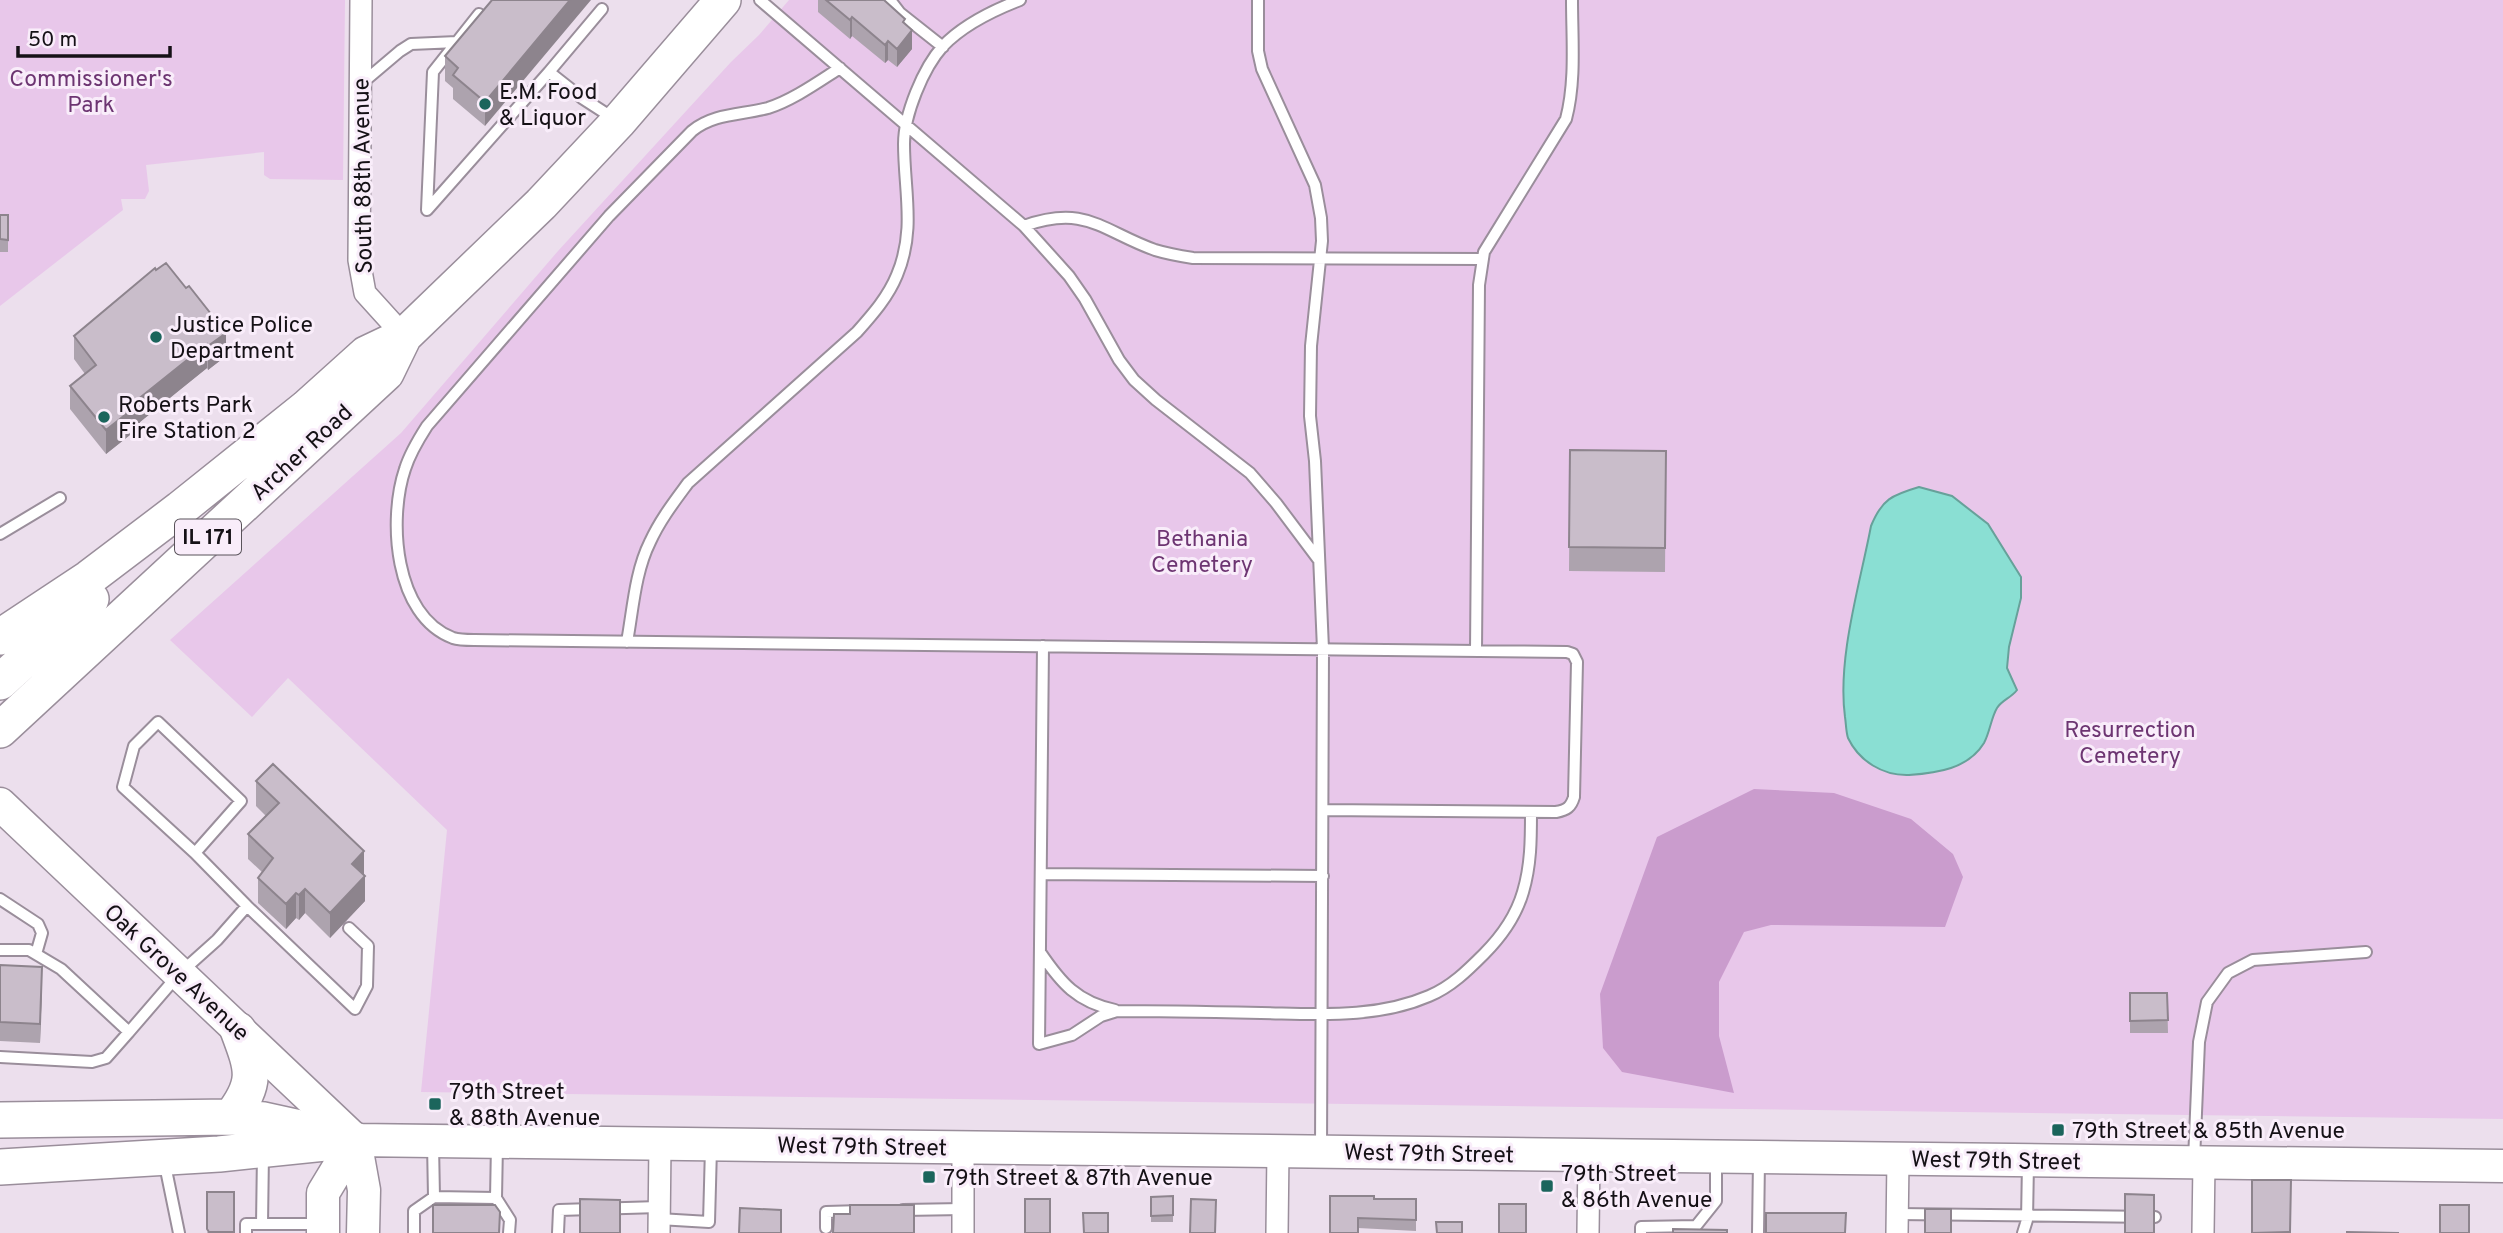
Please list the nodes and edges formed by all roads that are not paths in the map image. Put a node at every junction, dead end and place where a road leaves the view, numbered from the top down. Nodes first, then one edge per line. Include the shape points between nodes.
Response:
1 (361, 0) edge
2 (723, 0) edge
3 (760, 0) edge
4 (890, 0) edge
5 (1020, 0) edge
6 (1258, 0) edge
7 (1572, 0) edge
8 (602, 9) dead end
9 (479, 14) edge
10 (457, 42) junction
11 (943, 47) junction
12 (840, 68) junction
13 (549, 72) junction
14 (360, 84) junction
15 (618, 122) junction
16 (905, 124) junction
17 (1024, 226) junction
18 (1320, 259) junction
19 (1483, 259) junction
20 (404, 336) junction
21 (60, 498) dead end
22 (180, 509) junction
23 (0, 534) edge
24 (1318, 559) junction
25 (0, 637) edge
26 (626, 642) junction
27 (1043, 646) junction
28 (1323, 649) junction
29 (1476, 651) junction
30 (0, 682) edge
31 (0, 730) edge
32 (0, 804) edge
33 (1323, 810) junction
34 (1531, 812) junction
35 (195, 853) junction
36 (1041, 874) junction
37 (1323, 876) junction
38 (0, 899) edge
39 (247, 906) junction
40 (349, 928) dead end
41 (0, 950) edge
42 (1040, 952) junction
43 (2366, 952) dead end
44 (36, 954) junction
45 (179, 974) junction
46 (1117, 1011) junction
47 (1322, 1014) junction
48 (239, 1030) junction
49 (128, 1032) junction
50 (0, 1058) edge
51 (0, 1120) edge
52 (257, 1131) junction
53 (355, 1140) junction
54 (433, 1141) junction
55 (497, 1142) junction
56 (660, 1144) junction
57 (711, 1144) junction
58 (963, 1147) junction
59 (1278, 1151) junction
60 (1321, 1152) junction
61 (1589, 1155) junction
62 (163, 1157) junction
63 (1716, 1157) junction
64 (1759, 1157) junction
65 (1898, 1159) junction
66 (2028, 1160) junction
67 (2199, 1162) junction
68 (2503, 1166) edge
69 (0, 1167) edge
70 (434, 1198) junction
71 (496, 1198) junction
72 (963, 1209) junction
73 (894, 1210) edge
74 (881, 1211) edge
75 (2027, 1214) junction
76 (2155, 1217) edge
77 (659, 1219) edge
78 (262, 1224) junction
79 (1897, 1224) edge
80 (826, 1228) dead end
81 (323, 1229) edge
82 (179, 1233) edge
83 (246, 1233) edge
84 (363, 1233) edge
85 (414, 1233) edge
86 (509, 1233) edge
87 (558, 1233) edge
88 (963, 1233) edge
89 (1278, 1233) edge
90 (1588, 1233) edge
91 (1641, 1233) edge
92 (1758, 1233) edge
93 (2023, 1233) edge
94 (2203, 1233) edge

1 - 14 street, South 88th Avenue
2 - 15 main road, Archer Road / IL 171
3 - 12 lane
4 - 11 lane
5 - 11 lane via 972,24
6 - 18 lane via 1262,69 1315,185 1321,218
7 - 19 lane via 1572,83 1566,119
8 - 13 lane
9 - 10 lane
10 - 13 lane via 433,72 427,210
10 - 14 lane via 411,44
11 - 16 lane via 925,73
12 - 16 lane
12 - 26 lane via 771,107 717,117 692,131 609,216 427,426 404,470 397,522 402,572 424,617 440,631 474,640
13 - 15 lane
14 - 20 street, South 88th Avenue via 359,260 365,293
15 - 20 main road, Archer Road / IL 171 via 541,204
16 - 17 lane
16 - 26 lane via 906,242 897,275 880,307 688,483 666,512 648,544
17 - 18 lane via 1073,217 1111,228 1153,249 1193,258
17 - 24 lane via 1069,276 1134,380 1250,473
18 - 19 lane
18 - 24 lane via 1310,379
19 - 29 lane via 1479,285
20 - 22 main road, Archer Road / IL 171 via 366,354
20 - 31 main road, Archer Road / IL 171 via 386,373
21 - 23 lane
22 - 25 main road, Archer Road / IL 171
22 - 30 main road via 100,591
24 - 28 lane
26 - 27 lane
27 - 28 lane
27 - 36 lane
28 - 29 lane
28 - 33 lane
29 - 34 lane via 1567,652 1577,662 1572,805 1556,813
32 - 45 main road, Oak Grove Avenue
33 - 34 lane
33 - 37 lane
34 - 47 lane via 1523,893 1511,921 1461,976 1432,995 1402,1006
35 - 35 lane via 123,787 134,746 158,722 241,801
35 - 39 lane
36 - 37 lane
36 - 42 lane
37 - 47 lane
38 - 44 lane via 38,924 42,933
39 - 40 lane via 355,1009 367,986 368,946
39 - 45 lane
41 - 44 lane
42 - 46 lane via 1069,989 1098,1007
42 - 46 lane via 1039,1044 1072,1035
43 - 67 lane via 2253,960 2228,973 2207,1002 2199,1042
44 - 49 lane via 61,969
45 - 48 main road, Oak Grove Avenue
45 - 49 lane
46 - 47 lane
47 - 60 lane
48 - 52 main road via 251,1062 247,1096
48 - 53 main road, Oak Grove Avenue
49 - 50 lane via 106,1058 92,1062
51 - 52 main road
52 - 53 main road
52 - 62 main road
52 - 78 lane
53 - 54 main road, West 79th Street
53 - 81 main road via 323,1193
53 - 84 main road via 364,1190
54 - 55 main road, West 79th Street
54 - 70 lane
55 - 56 main road, West 79th Street
55 - 71 lane
56 - 57 main road, West 79th Street
56 - 77 street
57 - 58 main road, West 79th Street
57 - 77 lane via 709,1222
58 - 59 main road, West 79th Street
58 - 72 street
59 - 60 main road, West 79th Street
59 - 89 street
60 - 61 main road, West 79th Street
61 - 63 main road, West 79th Street
61 - 90 street
62 - 69 main road
62 - 82 lane
63 - 64 main road, West 79th Street
63 - 91 lane via 1716,1201 1696,1226 1641,1227
64 - 65 main road, West 79th Street
64 - 92 lane
65 - 66 main road, West 79th Street
65 - 79 street
66 - 67 main road, West 79th Street
66 - 75 lane
67 - 68 main road, West 79th Street
67 - 94 street
70 - 71 lane
70 - 85 lane via 414,1211
71 - 86 lane via 510,1220
72 - 73 lane
72 - 88 street
74 - 80 lane via 826,1212
75 - 76 lane
75 - 79 lane
75 - 93 lane
77 - 87 lane via 559,1210
78 - 81 lane
78 - 83 lane via 246,1224

